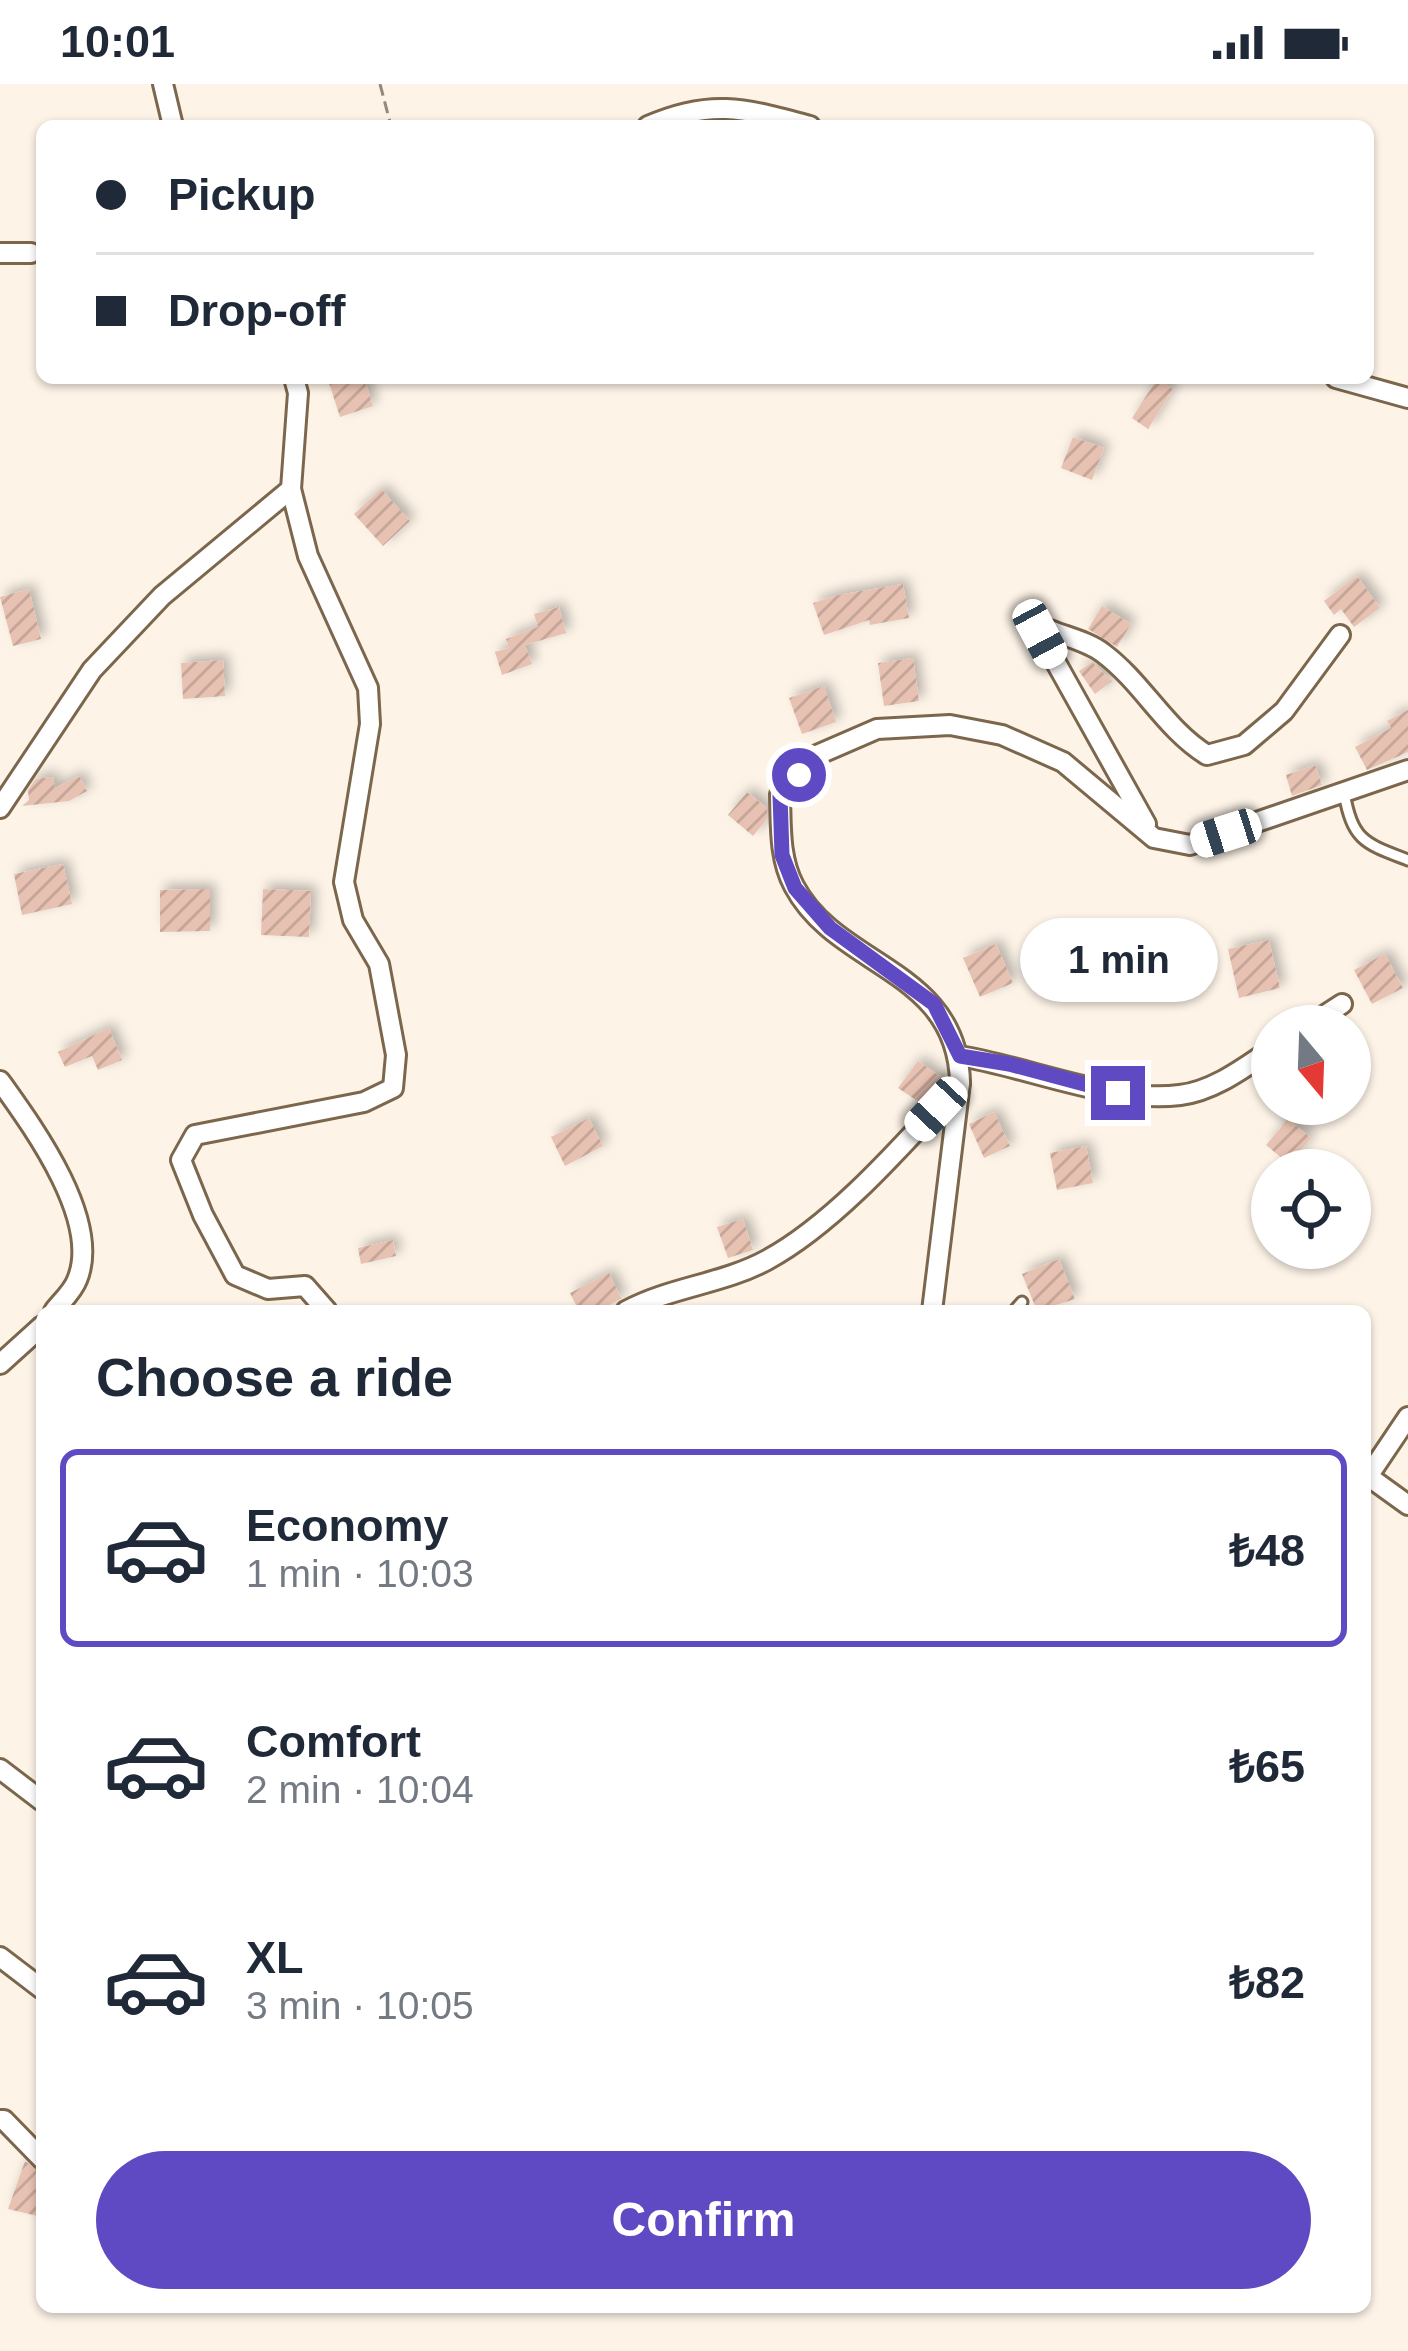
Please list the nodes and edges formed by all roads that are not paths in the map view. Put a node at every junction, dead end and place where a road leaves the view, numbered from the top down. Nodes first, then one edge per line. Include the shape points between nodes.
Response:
1 (163, 84) edge
2 (172, 120) edge
3 (661, 120) edge
4 (788, 120) edge
5 (0, 253) edge
6 (31, 253) dead end
7 (296, 384) edge
8 (1358, 384) edge
9 (1408, 398) edge
10 (290, 489) junction
11 (1340, 635) dead end
12 (1408, 770) edge
13 (1344, 793) junction
14 (0, 808) edge
15 (1154, 838) junction
16 (1408, 860) edge
17 (960, 1056) junction
18 (1251, 1063) edge
19 (0, 1081) edge
20 (960, 1083) junction
21 (59, 1305) edge
22 (322, 1305) edge
23 (643, 1305) edge
24 (933, 1305) edge
25 (36, 1331) edge
26 (0, 1364) edge
27 (1408, 1417) edge
28 (1371, 1468) edge
29 (1371, 1477) edge
30 (1408, 1505) edge
31 (0, 1769) edge
32 (36, 1796) edge
33 (0, 1957) edge
34 (36, 1984) edge
35 (0, 2120) edge
36 (36, 2153) edge

1 - 2 street
3 - 4 street via 736,106
5 - 6 street
7 - 10 street
8 - 9 street
10 - 14 street via 161,596 92,670
10 - 22 street via 308,556 368,688 370,724 344,882 352,920 379,964 396,1055 393,1088 364,1102 195,1135 181,1160 235,1275 268,1289 305,1286
11 - 15 street via 1284,711 1244,745 1207,755 1101,651 1050,630 1040,634
12 - 13 street
13 - 15 street via 1190,845
13 - 16 lane via 1351,827
15 - 17 street via 1064,762 1002,735 950,725 878,729 817,754 780,795 782,855 795,888 830,928 934,1004
17 - 18 street via 1118,1093 1182,1095
17 - 20 street
19 - 21 street via 39,1137 84,1245 77,1281
20 - 23 street via 808,1232 765,1262
20 - 24 street
25 - 26 street
27 - 28 street
29 - 30 street
31 - 32 street
33 - 34 street
35 - 36 street

